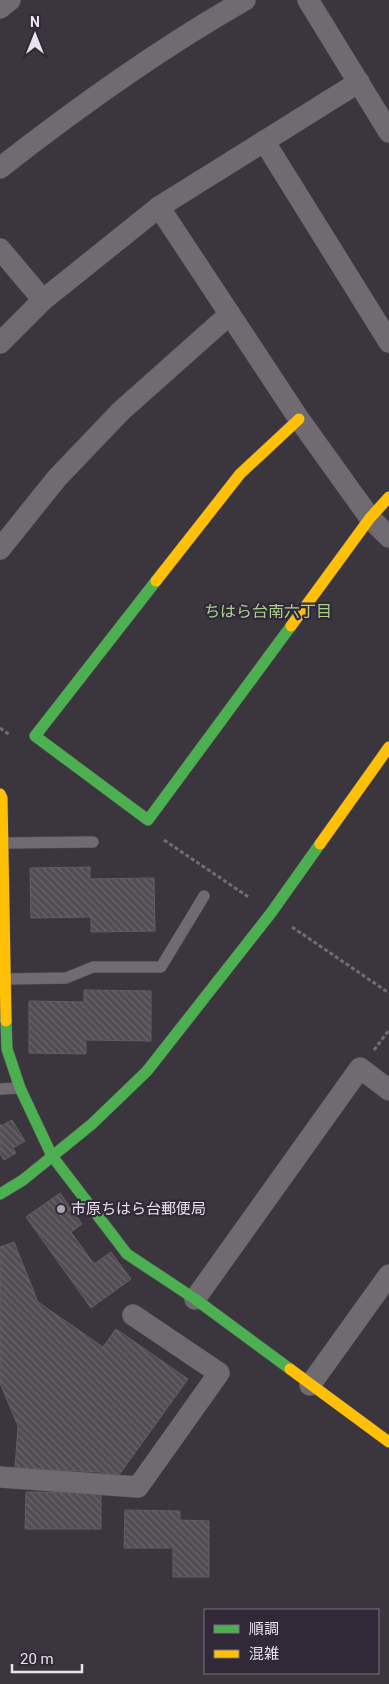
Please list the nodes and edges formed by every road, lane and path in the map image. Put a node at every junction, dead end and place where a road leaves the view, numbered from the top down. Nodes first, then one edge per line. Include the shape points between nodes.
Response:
1 (10, 0) edge
2 (245, 0) edge
3 (308, 0) edge
4 (0, 8) edge
5 (359, 82) junction
6 (389, 132) edge
7 (264, 141) junction
8 (0, 168) edge
9 (159, 207) junction
10 (0, 249) edge
11 (43, 300) junction
12 (230, 314) junction
13 (389, 342) edge
14 (0, 343) edge
15 (299, 419) junction
16 (389, 497) edge
17 (370, 518) junction
18 (389, 537) edge
19 (0, 549) edge
20 (389, 748) edge
21 (0, 794) edge
22 (148, 820) junction
23 (94, 842) dead end
24 (3, 843) junction
25 (204, 896) dead end
26 (271, 913) junction
27 (4, 982) edge
28 (389, 992) edge
29 (20, 1088) junction
30 (0, 1089) edge
31 (389, 1090) edge
32 (52, 1156) junction
33 (0, 1194) edge
34 (389, 1275) edge
35 (195, 1299) junction
36 (133, 1315) dead end
37 (310, 1385) junction
38 (389, 1442) edge
39 (0, 1477) edge

1 - 4 street
2 - 8 street via 204,23 130,73
3 - 5 street
5 - 6 street
5 - 7 street
7 - 9 street
7 - 13 street
9 - 11 street
9 - 12 street
10 - 11 street
11 - 14 street
12 - 15 street
12 - 19 street via 121,411 57,478
15 - 17 street
15 - 22 street via 240,474 35,736
16 - 17 street
17 - 18 street
17 - 22 street
20 - 26 street
21 - 24 street
22 - 26 path via 156,834
23 - 24 lane
24 - 27 street
25 - 27 lane via 161,967 92,967 66,978
26 - 28 path
26 - 32 street via 147,1071 92,1124
27 - 29 street via 7,1049
29 - 30 lane
29 - 32 street
31 - 35 street via 360,1068
32 - 33 street
32 - 35 street via 127,1254
34 - 37 street
35 - 37 street
36 - 39 street via 219,1373 138,1487
37 - 38 street

